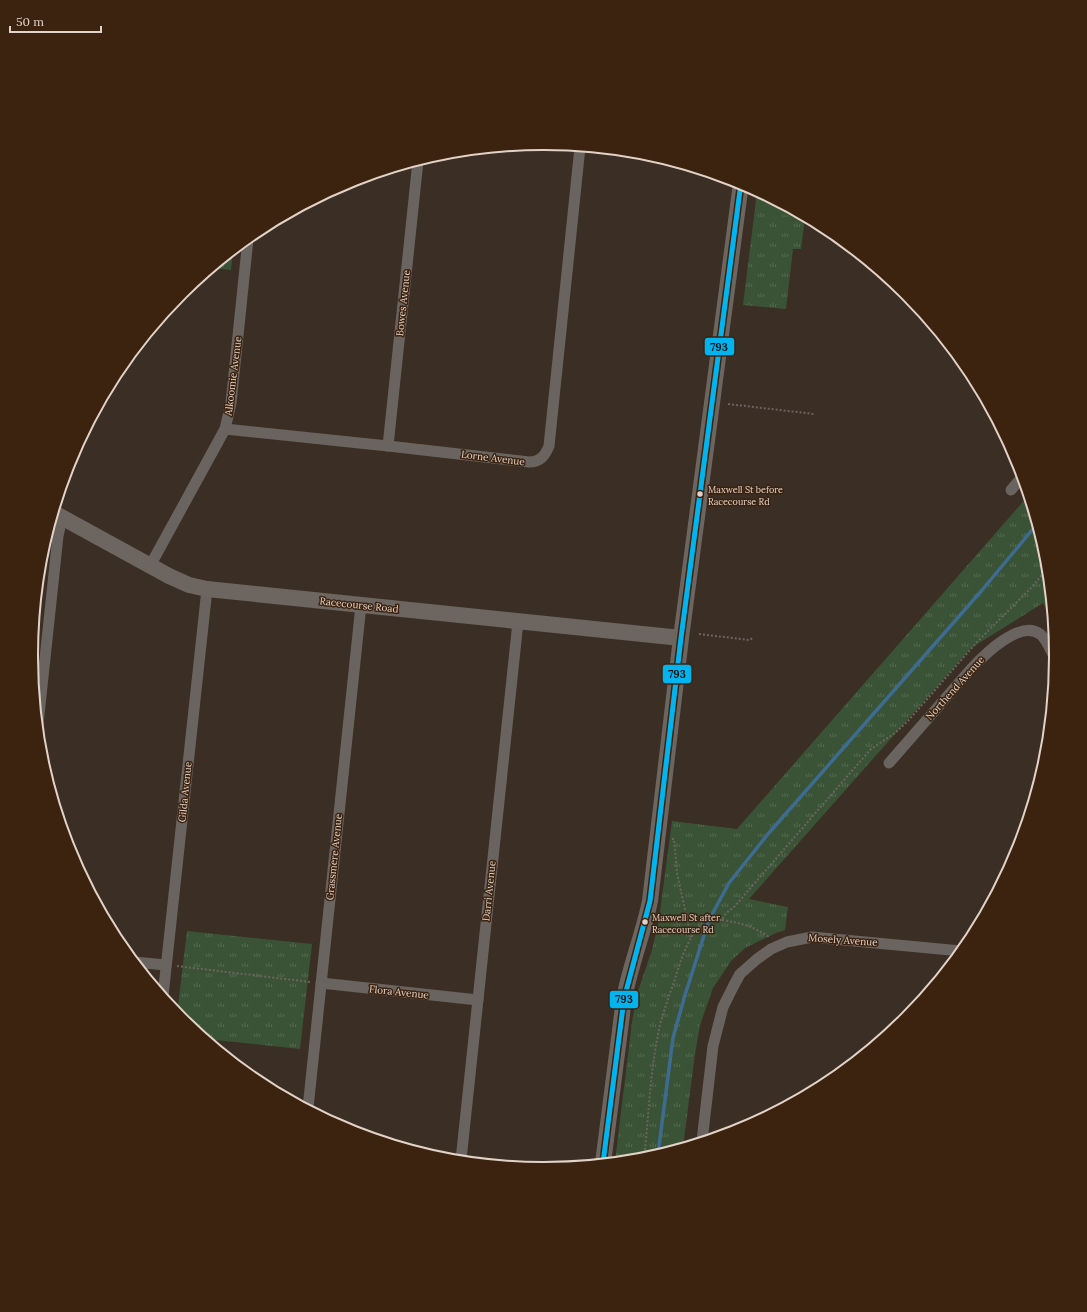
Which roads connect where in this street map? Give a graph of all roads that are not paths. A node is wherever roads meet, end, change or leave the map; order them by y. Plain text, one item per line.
1 (579, 152) edge
2 (417, 167) edge
3 (740, 190) edge
4 (247, 247) edge
5 (225, 429) junction
6 (388, 446) junction
7 (1018, 482) edge
8 (1011, 490) dead end
9 (58, 516) edge
10 (150, 566) junction
11 (207, 589) junction
12 (361, 605) junction
13 (518, 622) junction
14 (682, 638) junction
15 (1049, 647) edge
16 (40, 703) edge
17 (889, 763) dead end
18 (955, 950) edge
19 (141, 963) edge
20 (166, 965) junction
21 (321, 983) junction
22 (163, 989) edge
23 (478, 1000) junction
24 (309, 1103) edge
25 (703, 1136) edge
26 (462, 1155) edge
27 (604, 1157) edge

1 - 6 street, Lorne Avenue
2 - 6 street, Bowes Avenue
3 - 14 main road
4 - 5 street, Alkoomie Avenue
5 - 6 street, Lorne Avenue
5 - 10 street, Alkoomie Avenue
7 - 8 street
9 - 10 main road, Racecourse Road
9 - 16 street
10 - 11 main road, Racecourse Road
11 - 12 main road, Racecourse Road
11 - 20 street, Gilda Avenue
12 - 13 main road, Racecourse Road
12 - 21 street, Grassmere Avenue
13 - 14 main road, Racecourse Road
13 - 23 street, Darri Avenue
14 - 27 main road
15 - 17 street, Northend Avenue
18 - 25 street, Mosely Avenue
19 - 20 street
20 - 22 street, Gilda Avenue
21 - 23 street, Flora Avenue
21 - 24 street, Grassmere Avenue
23 - 26 street, Darri Avenue

